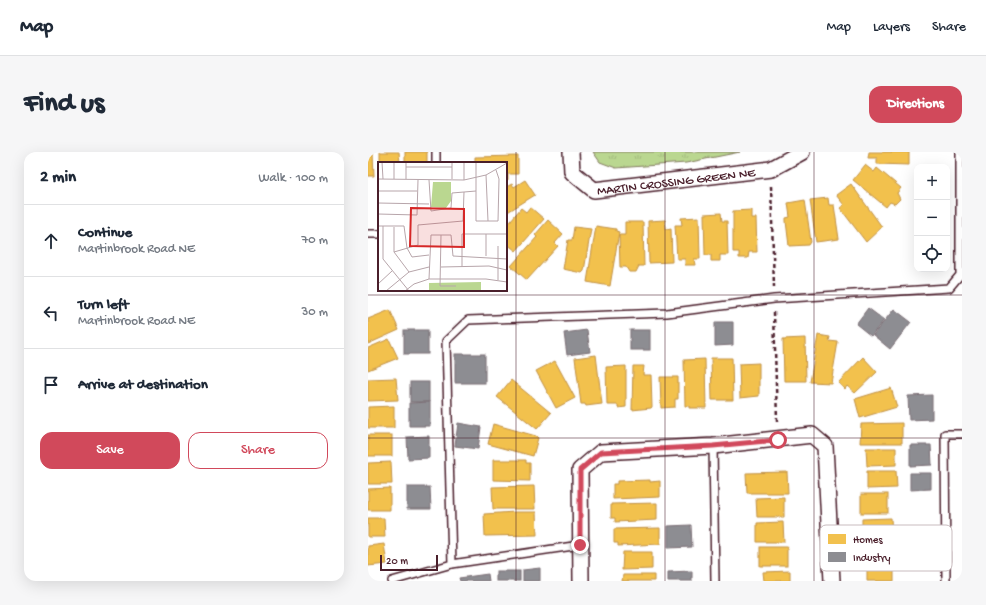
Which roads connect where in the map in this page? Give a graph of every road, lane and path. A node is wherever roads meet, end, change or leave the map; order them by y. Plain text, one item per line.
1 (571, 152) edge
2 (802, 152) edge
3 (960, 152) edge
4 (962, 434) edge
5 (713, 446) junction
6 (829, 525) edge
7 (946, 525) edge
8 (580, 545) junction
9 (452, 564) junction
10 (831, 571) edge
11 (946, 571) edge
12 (392, 581) edge
13 (581, 581) edge
14 (714, 581) edge
15 (832, 581) edge
16 (946, 581) edge

1 - 2 street, MARTIN CROSSING GREEN NE
3 - 9 lane
4 - 7 lane
5 - 6 street
5 - 8 street
5 - 14 lane
8 - 9 lane
8 - 13 street
9 - 12 lane
10 - 15 street
11 - 16 lane

